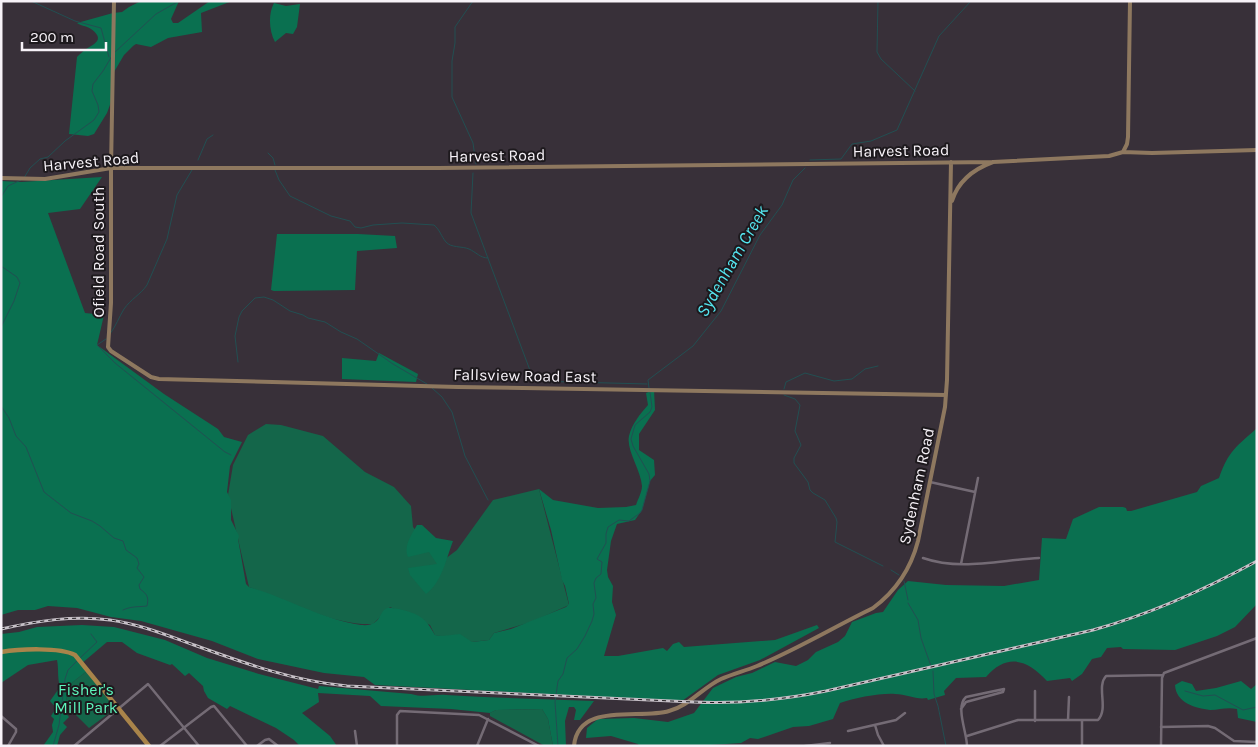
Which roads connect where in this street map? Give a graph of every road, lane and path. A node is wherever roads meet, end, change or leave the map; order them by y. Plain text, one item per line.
1 (114, 1) edge
2 (1130, 1) edge
3 (1257, 150) edge
4 (1123, 152) junction
5 (951, 162) junction
6 (993, 162) junction
7 (111, 168) junction
8 (1, 178) edge
9 (950, 210) junction
10 (110, 351) joint
11 (946, 395) junction
12 (978, 478) dead end
13 (930, 482) junction
14 (975, 492) junction
15 (923, 558) dead end
16 (1038, 558) dead end
17 (961, 564) junction
18 (1257, 638) edge
19 (1, 652) edge
20 (1163, 675) junction
21 (1035, 692) dead end
22 (1069, 697) dead end
23 (119, 709) junction
24 (960, 709) junction
25 (905, 713) dead end
26 (1, 716) edge
27 (488, 719) junction
28 (1068, 720) junction
29 (1035, 721) junction
30 (1082, 721) junction
31 (875, 725) junction
32 (184, 727) junction
33 (1161, 727) junction
34 (355, 731) dead end
35 (848, 731) dead end
36 (967, 736) junction
37 (1257, 742) edge
38 (830, 743) dead end
39 (1247, 744) edge
40 (8, 746) edge
41 (74, 746) edge
42 (149, 746) edge
43 (160, 746) edge
44 (199, 746) edge
45 (247, 746) edge
46 (257, 746) edge
47 (278, 746) edge
48 (357, 746) edge
49 (397, 746) edge
50 (477, 746) edge
51 (539, 746) edge
52 (574, 746) edge
53 (805, 746) edge
54 (884, 746) edge
55 (967, 746) edge
56 (1082, 746) edge
57 (1161, 746) edge

1 - 7 street, Ofield Road South
2 - 4 street
3 - 4 street, Sydenham Road
4 - 6 street, Sydenham Road
5 - 6 street, Harvest Road
5 - 7 street, Harvest Road
5 - 9 street, Sydenham Road
6 - 9 street, Sydenham Road
7 - 8 street, Harvest Road
7 - 10 street, Ofield Road South
9 - 11 street, Sydenham Road
10 - 11 street, Fallsview Road East
11 - 13 street, Sydenham Road
12 - 14 street
13 - 14 street
13 - 52 street, Sydenham Road
14 - 17 street
15 - 17 street
16 - 17 street
18 - 20 street
19 - 23 main road
20 - 30 street
20 - 33 street
21 - 29 street
22 - 28 street
23 - 32 street
23 - 41 street
23 - 42 main road
24 - 24 street
24 - 36 street
25 - 31 street
26 - 40 street
27 - 49 street
27 - 50 street
27 - 51 street
28 - 29 street
28 - 30 street
29 - 36 street
30 - 56 street
31 - 35 street
31 - 54 street
32 - 43 street
32 - 44 street
32 - 45 street
33 - 39 street
33 - 57 street
34 - 48 street
36 - 55 street
37 - 39 street
38 - 53 street
46 - 47 street

